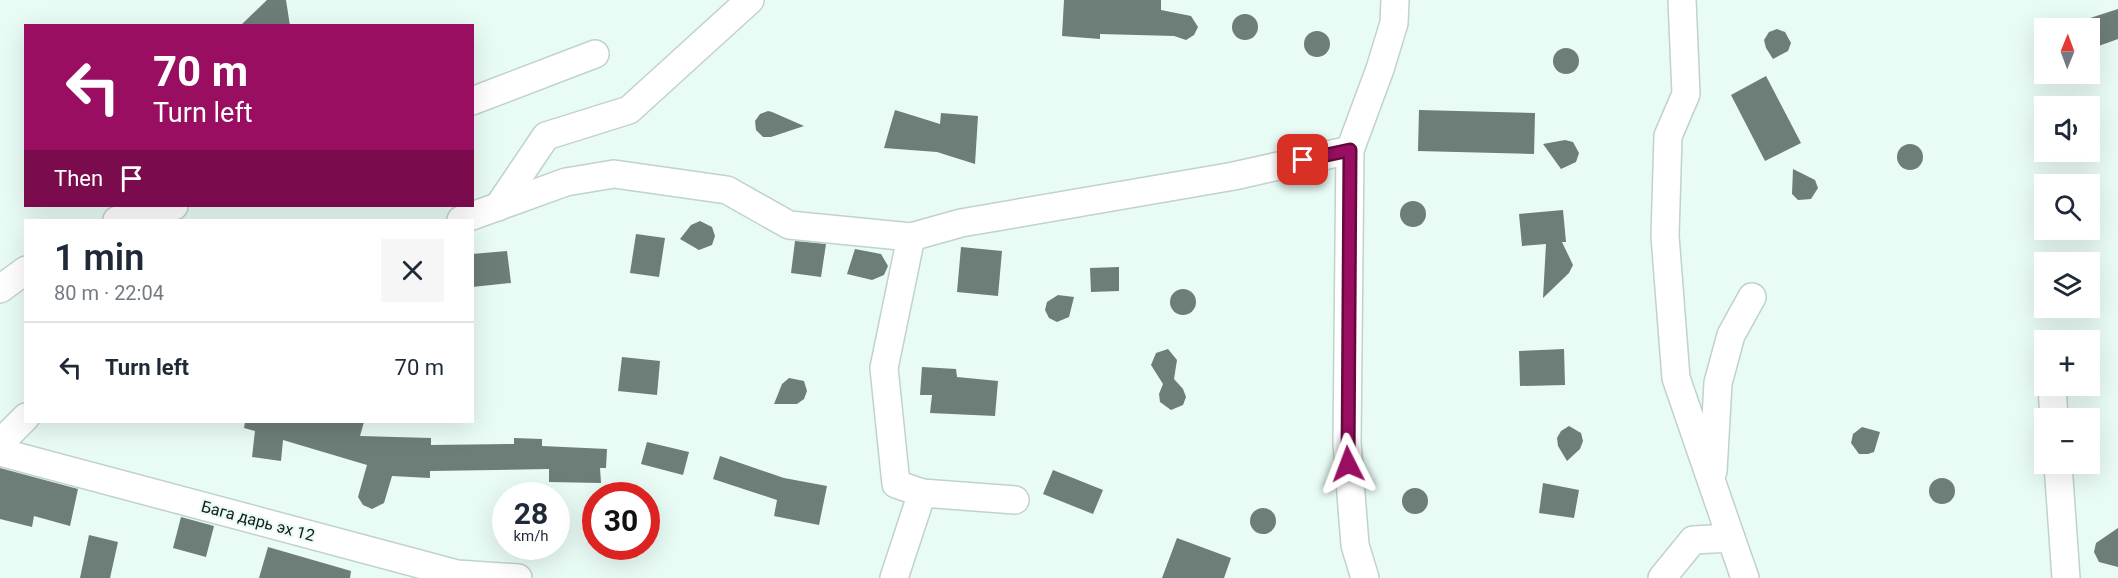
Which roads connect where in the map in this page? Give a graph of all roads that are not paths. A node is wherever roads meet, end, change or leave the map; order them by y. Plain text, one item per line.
1 (750, 0) edge
2 (1395, 0) edge
3 (1682, 0) edge
4 (595, 54) dead end
5 (474, 100) edge
6 (1350, 150) junction
7 (170, 207) edge
8 (498, 207) junction
9 (121, 219) edge
10 (464, 219) edge
11 (911, 237) junction
12 (24, 271) edge
13 (0, 289) edge
14 (1752, 297) dead end
15 (24, 419) edge
16 (0, 443) edge
17 (0, 452) edge
18 (2059, 474) edge
19 (1713, 486) junction
20 (922, 493) junction
21 (1015, 500) dead end
22 (1731, 538) junction
23 (518, 578) edge
24 (894, 578) edge
25 (1365, 578) edge
26 (1662, 578) edge
27 (1746, 578) edge
28 (2066, 578) edge

1 - 8 street
2 - 6 street
3 - 19 street
4 - 5 street
6 - 11 street
6 - 25 street
7 - 9 street
8 - 10 street
8 - 11 street
11 - 20 street
12 - 13 street
14 - 19 street
15 - 16 street
17 - 23 street, Бага дарь эх 12
18 - 28 street
19 - 22 street
20 - 21 street
20 - 24 street
22 - 26 street
22 - 27 street

